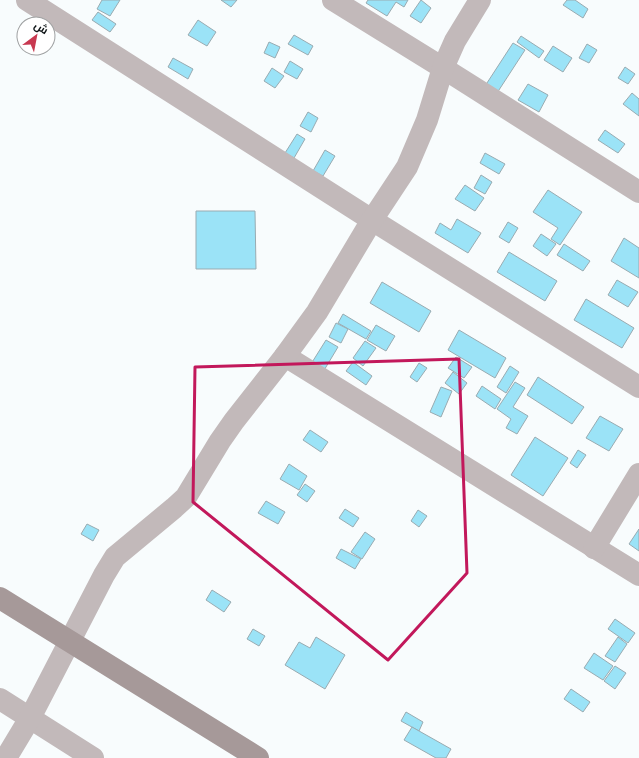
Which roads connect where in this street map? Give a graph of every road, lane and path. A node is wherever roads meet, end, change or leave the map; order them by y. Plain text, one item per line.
1 (333, 0) edge
2 (480, 0) edge
3 (33, 2) edge
4 (443, 68) junction
5 (639, 192) edge
6 (372, 220) junction
7 (285, 356) junction
8 (639, 387) edge
9 (639, 474) edge
10 (594, 548) junction
11 (639, 575) edge
12 (0, 598) edge
13 (71, 642) junction
14 (0, 699) edge
15 (30, 718) junction
16 (6, 758) edge
17 (94, 758) edge
18 (258, 758) edge

1 - 4 street
2 - 4 street
3 - 6 street
4 - 5 street
4 - 6 street
6 - 7 street
6 - 8 street
7 - 10 street
7 - 13 street
9 - 10 street
10 - 11 street
12 - 13 street
13 - 15 street
13 - 18 street
14 - 15 street
15 - 16 street
15 - 17 street

